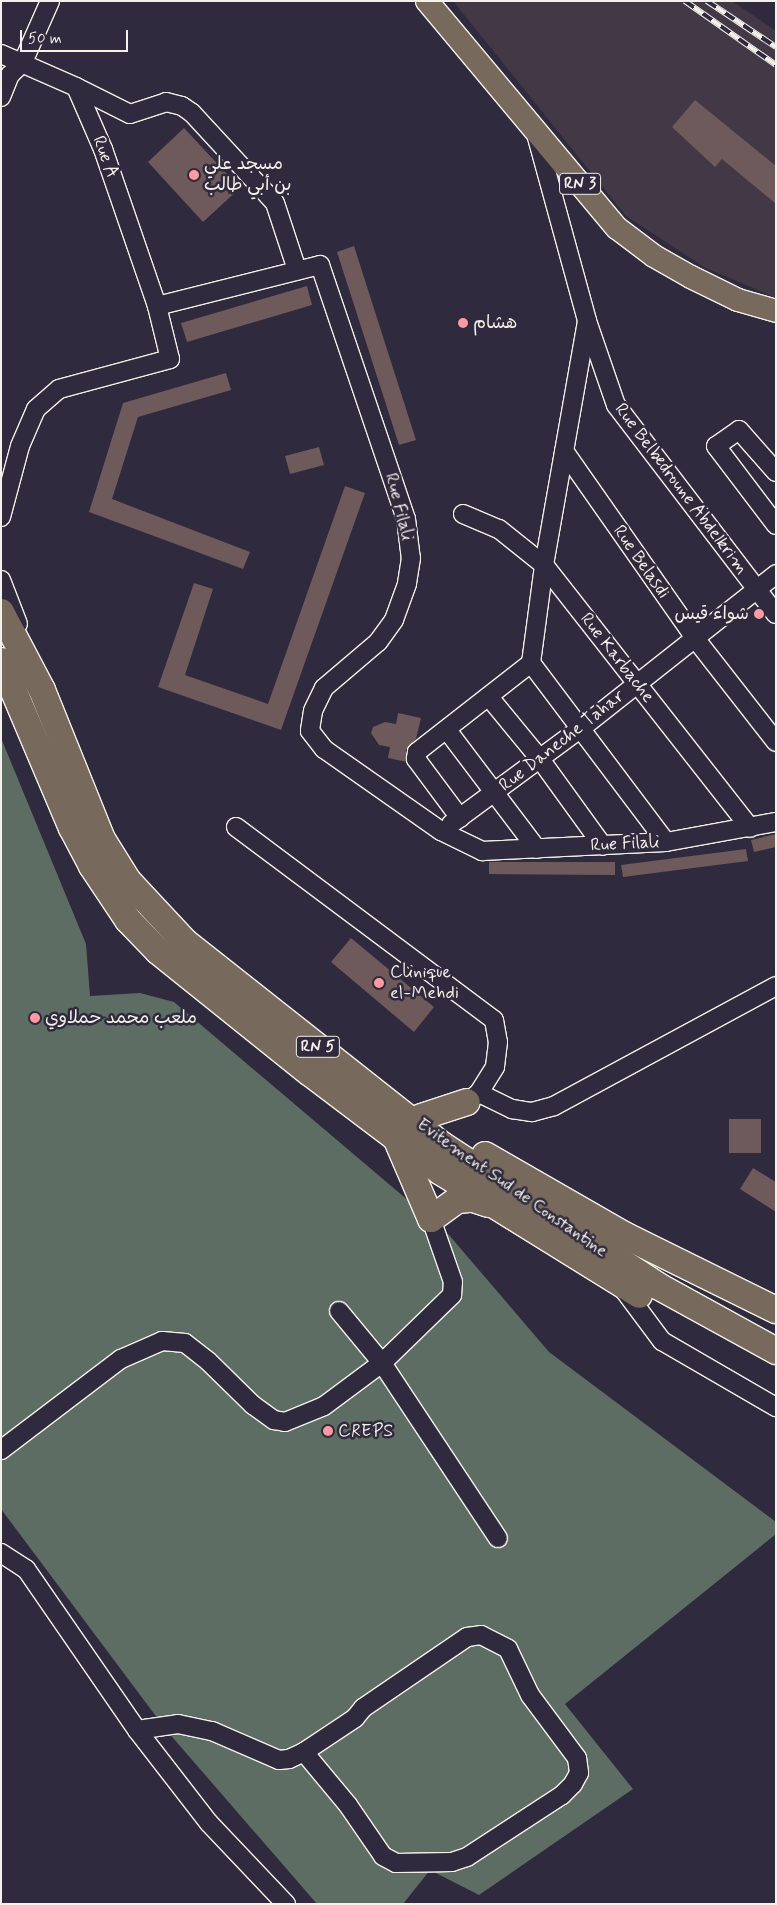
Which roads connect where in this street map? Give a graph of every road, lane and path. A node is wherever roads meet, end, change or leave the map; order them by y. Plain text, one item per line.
1 (50, 1) edge
2 (427, 1) edge
3 (1, 54) edge
4 (23, 62) junction
5 (76, 87) junction
6 (1, 97) edge
7 (534, 126) junction
8 (297, 270) junction
9 (158, 306) junction
10 (776, 311) edge
11 (587, 321) junction
12 (564, 451) junction
13 (770, 453) edge
14 (776, 472) edge
15 (463, 514) dead end
16 (1, 517) edge
17 (776, 525) edge
18 (544, 565) junction
19 (776, 574) edge
20 (1, 580) edge
21 (757, 590) junction
22 (1, 612) edge
23 (776, 614) edge
24 (694, 637) junction
25 (1, 661) edge
26 (531, 663) junction
27 (636, 684) junction
28 (42, 690) junction
29 (489, 697) junction
30 (580, 729) junction
31 (447, 730) junction
32 (776, 742) edge
33 (540, 759) junction
34 (496, 792) junction
35 (460, 818) junction
36 (776, 822) edge
37 (236, 827) dead end
38 (750, 828) junction
39 (441, 831) junction
40 (666, 842) junction
41 (603, 846) junction
42 (537, 849) junction
43 (776, 986) edge
44 (374, 1089) junction
45 (473, 1097) junction
46 (421, 1117) junction
47 (455, 1138) junction
48 (397, 1139) junction
49 (509, 1213) junction
50 (431, 1219) junction
51 (619, 1283) junction
52 (776, 1310) edge
53 (339, 1312) dead end
54 (776, 1351) edge
55 (382, 1364) junction
56 (776, 1369) edge
57 (776, 1407) edge
58 (1, 1450) edge
59 (498, 1538) dead end
60 (1, 1553) edge
61 (137, 1730) junction
62 (304, 1752) junction
63 (286, 1904) edge

1 - 4 street
2 - 7 main road, RN 3
3 - 4 street
4 - 5 street
4 - 6 street
5 - 8 street
5 - 9 street, Rue A
7 - 10 main road, RN 3
7 - 11 street, Rue Belbedroune Abdelkrim
8 - 9 street, Rue Filali
8 - 39 street, Rue Filali
9 - 16 street
11 - 12 street
11 - 21 street, Rue Belbedroune Abdelkrim
12 - 18 street
12 - 24 street, Rue Belasdi
13 - 14 street
13 - 17 street
15 - 18 street, Rue Karbache
18 - 26 street
18 - 27 street, Rue Karbache
19 - 21 street, Rue Daneche Tahar
20 - 28 street
21 - 23 street, Rue Belbedroune Abdelkrim
21 - 24 street, Rue Daneche Tahar
22 - 28 highway, Evitement Sud de Constantine / RN 5
24 - 27 street, Rue Daneche Tahar
24 - 32 street, Rue Belasdi
25 - 48 highway, Evitement Sud de Constantine / RN 5
26 - 29 street
26 - 30 street
27 - 30 street, Rue Daneche Tahar
27 - 38 street, Rue Karbache
28 - 44 highway, Evitement Sud de Constantine / RN 5
29 - 31 street
29 - 33 street
30 - 33 street, Rue Daneche Tahar
30 - 40 street
31 - 34 street
31 - 35 street
33 - 34 street, Rue Daneche Tahar
33 - 41 street
34 - 35 street, Rue Daneche Tahar
34 - 42 street
35 - 39 street, Rue Daneche Tahar
36 - 38 street, Rue Filali
37 - 45 street
38 - 40 street, Rue Filali
39 - 42 street, Rue Filali
40 - 41 street, Rue Filali
41 - 42 street, Rue Filali
43 - 45 street
44 - 46 highway
44 - 54 highway, Evitement Sud de Constantine / RN 5
45 - 46 highway
45 - 47 highway
46 - 47 highway
47 - 52 highway
48 - 49 highway, Evitement Sud de Constantine / RN 5
48 - 50 highway
49 - 50 highway
49 - 51 highway, Evitement Sud de Constantine / RN 5
50 - 55 street
51 - 56 highway, Evitement Sud de Constantine / RN 5
51 - 57 street
53 - 55 street
55 - 58 street
55 - 59 street
60 - 61 street
61 - 62 street
61 - 63 street
62 - 62 street

